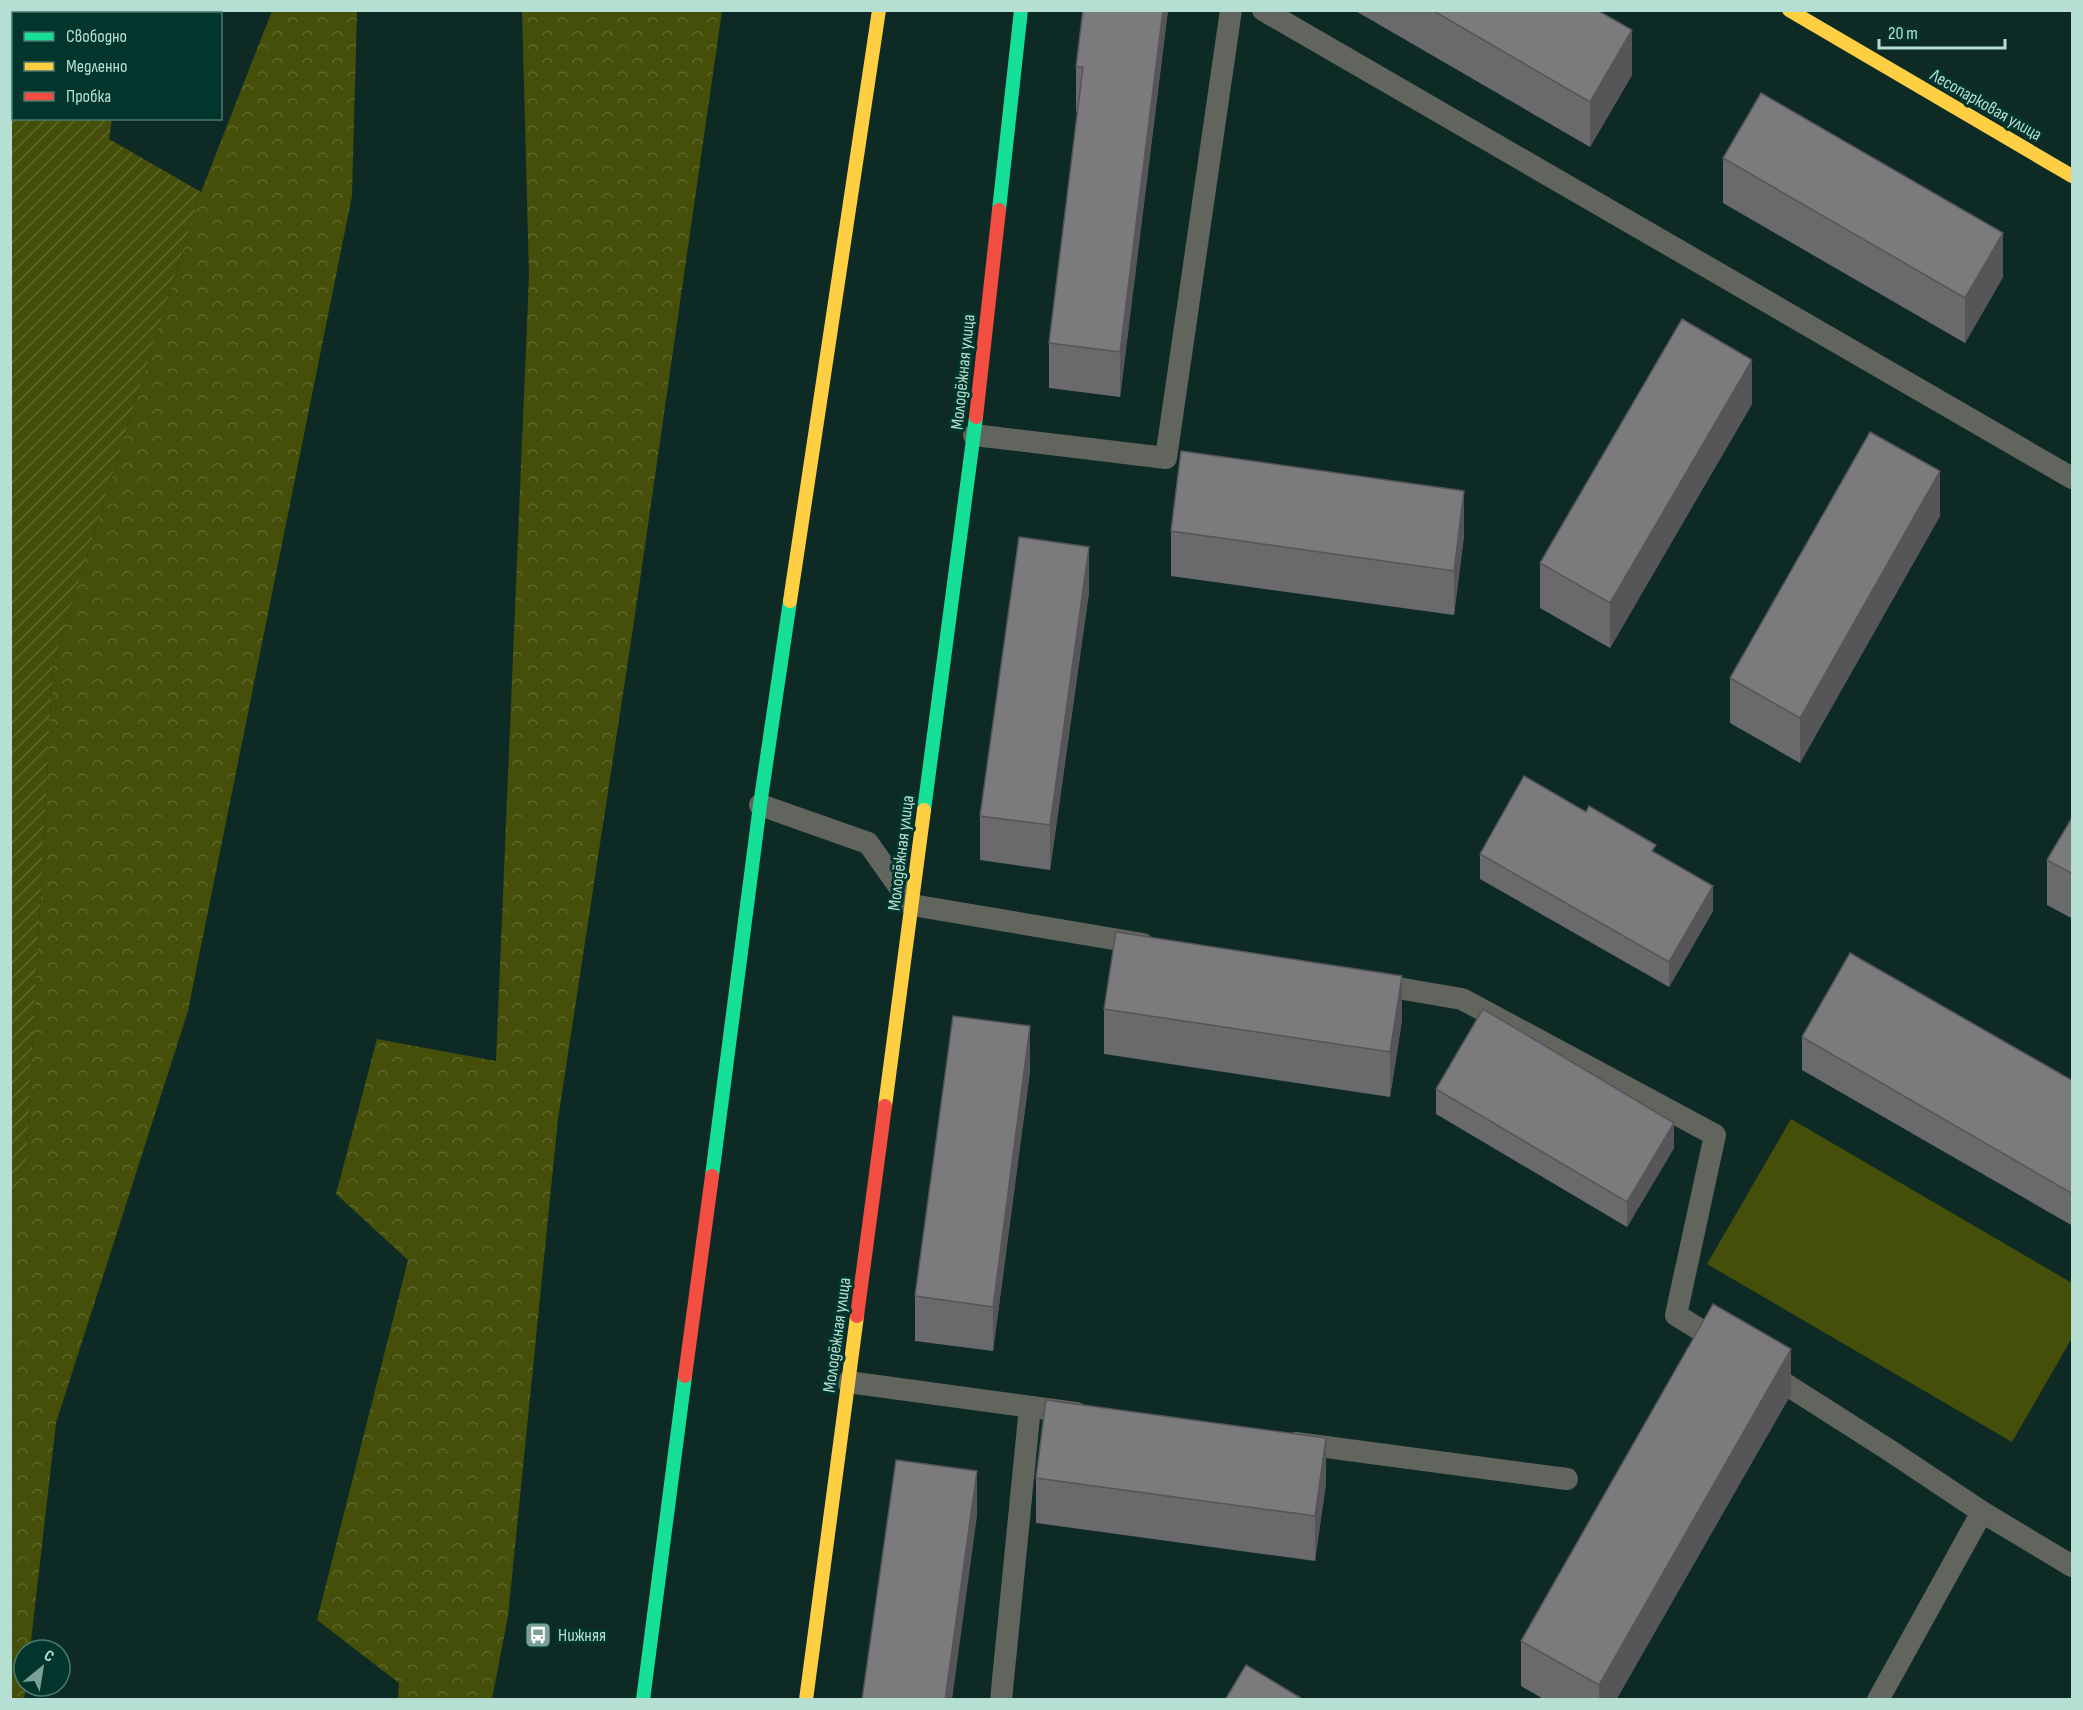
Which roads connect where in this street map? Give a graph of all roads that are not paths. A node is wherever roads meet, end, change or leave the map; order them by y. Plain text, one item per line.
1 (879, 10) edge
2 (1021, 10) edge
3 (1231, 10) edge
4 (1263, 10) edge
5 (1789, 10) edge
6 (2073, 176) edge
7 (974, 435) junction
8 (2073, 478) edge
9 (760, 805) junction
10 (912, 905) junction
11 (1169, 949) edge
12 (1356, 981) edge
13 (848, 1382) junction
14 (1030, 1407) junction
15 (1100, 1416) edge
16 (1275, 1440) edge
17 (1567, 1479) dead end
18 (1982, 1512) junction
19 (2073, 1566) edge
20 (644, 1700) edge
21 (806, 1700) edge
22 (1001, 1700) edge
23 (1878, 1700) edge

1 - 9 street
2 - 7 street, Молодёжная улица
3 - 7 lane
4 - 8 lane
5 - 6 street, Лесопарковая улица
7 - 10 street, Молодёжная улица
9 - 10 lane
9 - 20 street
10 - 11 lane
10 - 13 street, Молодёжная улица
12 - 18 lane
13 - 14 lane
13 - 21 street, Молодёжная улица
14 - 15 lane
14 - 22 lane
16 - 17 lane
18 - 19 lane
18 - 23 lane

